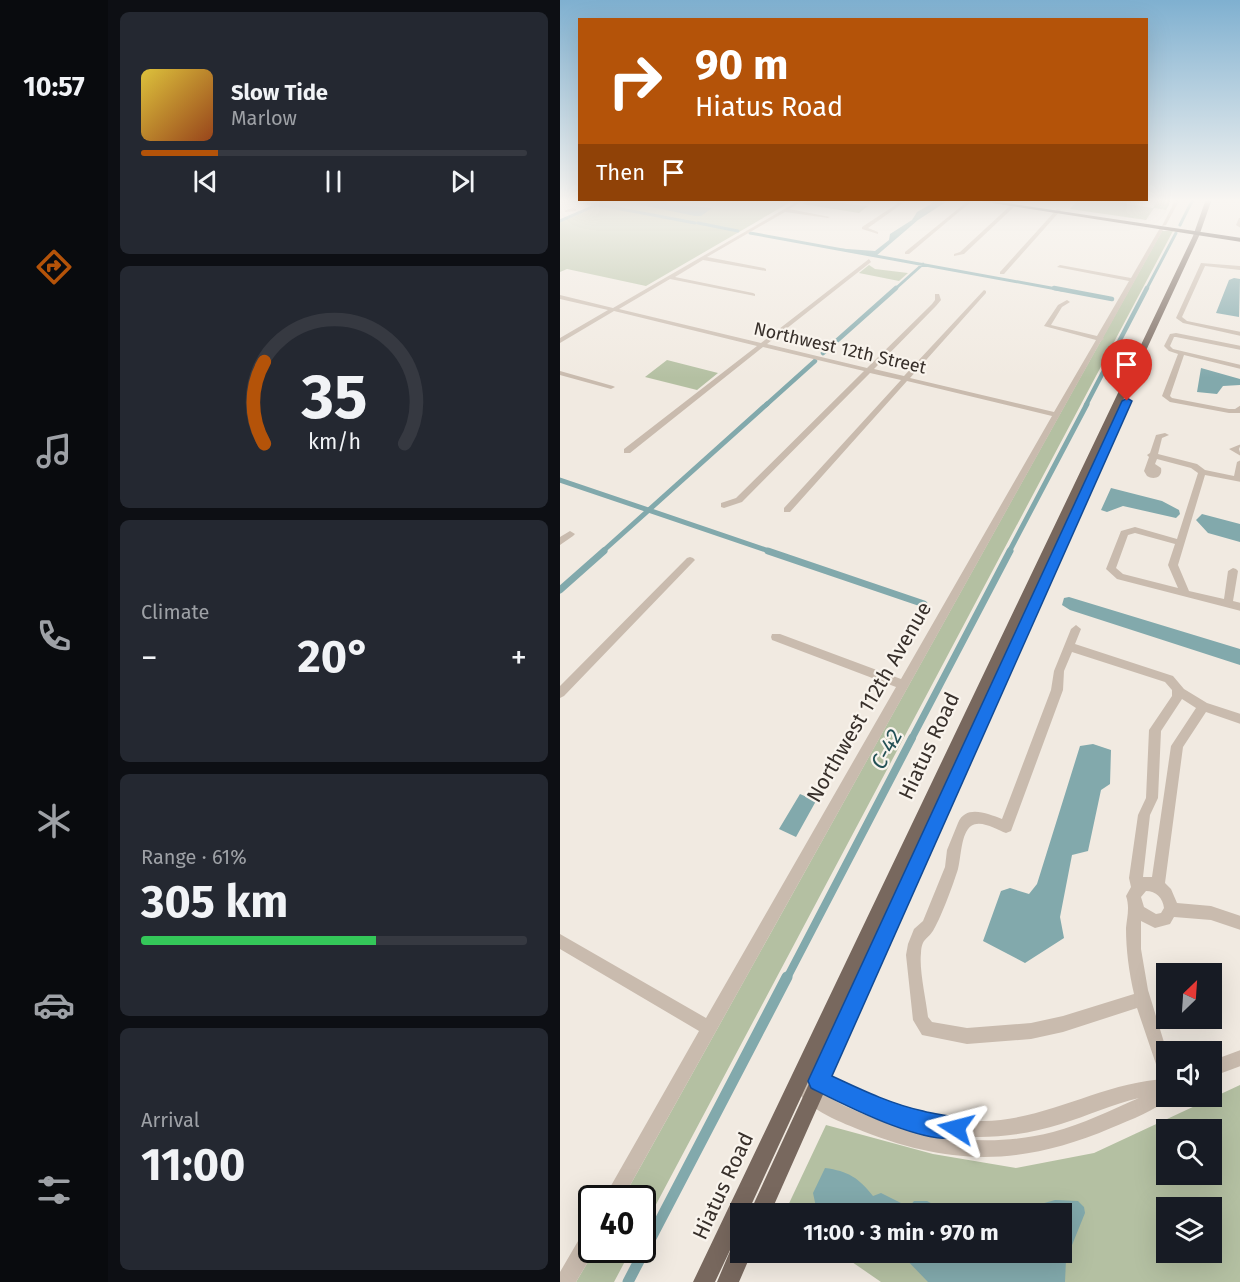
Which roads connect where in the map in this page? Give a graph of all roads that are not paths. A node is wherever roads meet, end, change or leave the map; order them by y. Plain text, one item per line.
1 (701, 259) edge
2 (706, 259) edge
3 (1015, 259) edge
4 (1145, 259) edge
5 (1190, 259) edge
6 (1190, 259) edge
7 (869, 261) dead end
8 (1060, 267) dead end
9 (1241, 268) edge
10 (764, 270) dead end
11 (1002, 273) dead end
12 (669, 277) junction
13 (1133, 280) junction
14 (984, 292) dead end
15 (753, 295) dead end
16 (936, 296) dead end
17 (560, 297) edge
18 (1067, 302) dead end
19 (613, 310) junction
20 (1241, 334) edge
21 (1101, 339) junction
22 (560, 341) edge
23 (762, 345) junction
24 (1241, 348) edge
25 (1181, 352) junction
26 (1241, 367) edge
27 (869, 370) junction
28 (560, 373) edge
29 (905, 379) junction
30 (611, 387) dead end
31 (1241, 407) edge
32 (1057, 415) junction
33 (1165, 435) dead end
34 (1241, 446) edge
35 (627, 451) dead end
36 (1241, 454) edge
37 (1151, 455) junction
38 (1241, 462) edge
39 (1150, 468) dead end
40 (1202, 472) junction
41 (1239, 479) edge
42 (724, 505) dead end
43 (787, 510) dead end
44 (569, 534) dead end
45 (560, 542) edge
46 (1181, 543) junction
47 (690, 560) dead end
48 (1233, 571) dead end
49 (1185, 592) junction
50 (1228, 603) junction
51 (1241, 607) edge
52 (1076, 629) dead end
53 (776, 637) dead end
54 (1070, 647) junction
55 (904, 685) junction
56 (1177, 691) junction
57 (560, 693) edge
58 (1203, 706) junction
59 (1241, 719) edge
60 (1138, 886) junction
61 (1158, 886) junction
62 (1135, 907) junction
63 (1171, 910) junction
64 (1241, 923) edge
65 (560, 941) edge
66 (1141, 999) junction
67 (710, 1029) junction
68 (1156, 1042) edge
69 (1241, 1058) edge
70 (1222, 1065) edge
71 (799, 1080) junction
72 (819, 1081) junction
73 (1156, 1088) edge
74 (811, 1097) junction
75 (1156, 1098) edge
76 (620, 1185) edge
77 (764, 1203) edge
78 (578, 1260) edge
79 (736, 1263) edge
80 (565, 1282) edge
81 (704, 1282) edge
82 (728, 1282) edge

1 - 12 street
2 - 10 street
3 - 11 street
4 - 13 street, Northwest 112th Avenue
5 - 71 main road, Hiatus Road
6 - 72 main road, Hiatus Road
7 - 23 street
8 - 13 street
9 - 20 street
12 - 15 street
12 - 19 street
13 - 21 street, Northwest 112th Avenue
14 - 29 street
16 - 27 street
17 - 19 street, Northwest 12th Street
18 - 21 street
19 - 22 street
19 - 23 street, Northwest 12th Street
21 - 32 street, Northwest 112th Avenue
23 - 27 street, Northwest 12th Street
23 - 35 street
24 - 25 street
25 - 26 street
25 - 31 street
27 - 29 street, Northwest 12th Street
27 - 42 street
28 - 30 street
29 - 32 street, Northwest 12th Street
29 - 43 street
32 - 55 street, Northwest 112th Avenue
33 - 37 street
34 - 36 street
37 - 39 street
37 - 40 street
38 - 41 street
40 - 41 street
40 - 46 street
44 - 45 street
46 - 49 street
46 - 49 street
47 - 57 street
48 - 50 street
49 - 50 street
50 - 51 street
52 - 54 street
53 - 55 street
54 - 56 street
54 - 66 street
55 - 67 street, Northwest 112th Avenue
56 - 58 street
56 - 60 street
58 - 59 street
58 - 61 street
60 - 61 street
60 - 62 street
61 - 63 street
62 - 63 street
62 - 66 street
63 - 64 street
65 - 67 street
66 - 68 street
67 - 76 street, Northwest 112th Avenue
69 - 70 street
71 - 72 street
71 - 74 street
71 - 81 main road, Hiatus Road
72 - 73 street
72 - 74 main road, Hiatus Road
74 - 75 street
74 - 77 main road, Hiatus Road
78 - 80 street
79 - 82 main road

